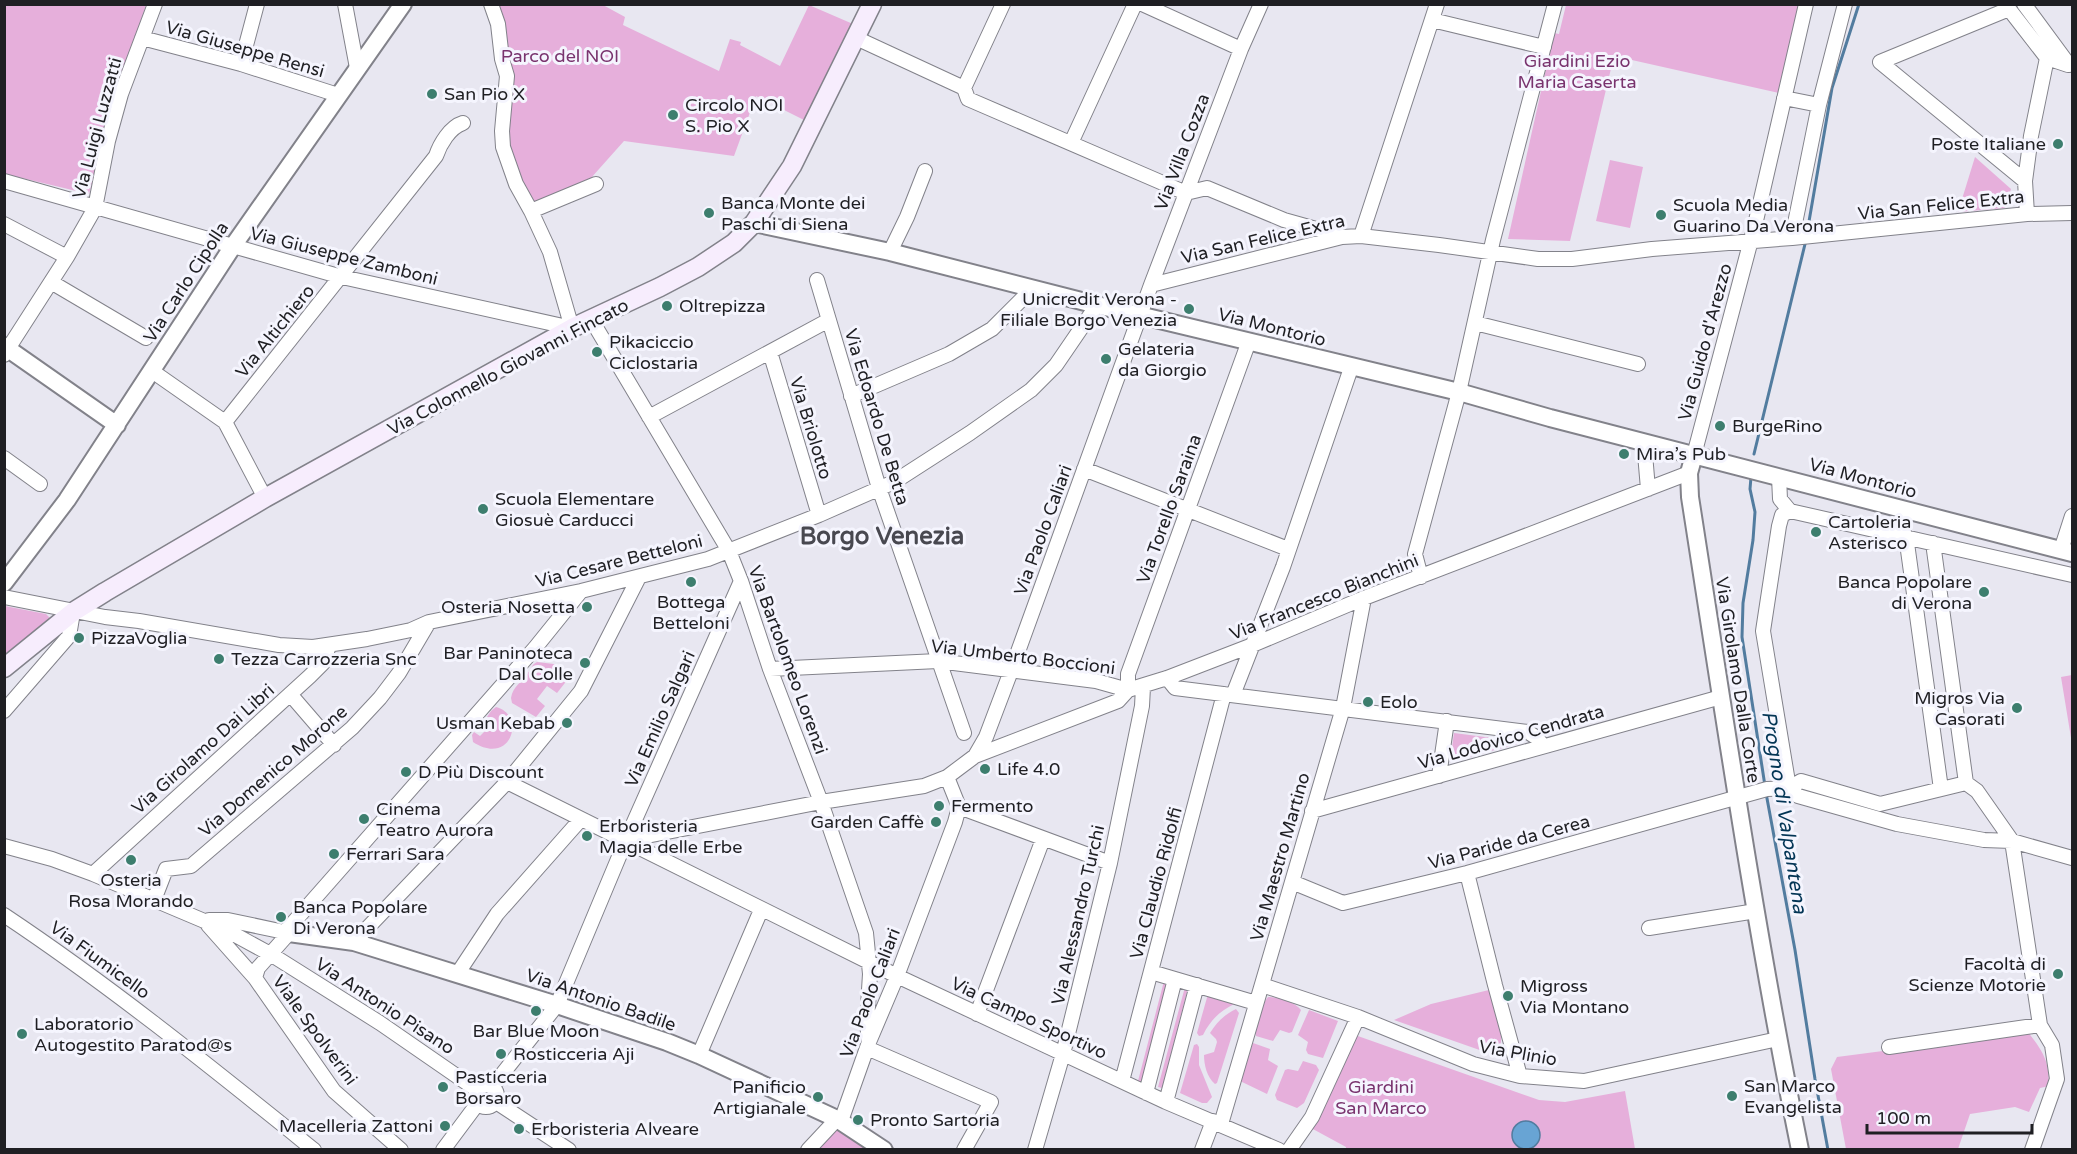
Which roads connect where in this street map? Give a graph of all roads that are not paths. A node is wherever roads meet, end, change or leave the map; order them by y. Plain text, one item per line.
1 (155, 4) edge
2 (257, 4) edge
3 (345, 4) edge
4 (403, 4) edge
5 (492, 4) edge
6 (872, 4) edge
7 (1003, 4) edge
8 (1135, 4) edge
9 (1142, 4) edge
10 (1261, 4) edge
11 (1437, 4) edge
12 (1555, 4) edge
13 (1806, 4) edge
14 (1845, 4) edge
15 (2024, 4) edge
16 (2008, 7) edge
17 (1432, 20) junction
18 (142, 38) junction
19 (856, 38) junction
20 (1544, 47) junction
21 (1241, 49) junction
22 (2047, 58) junction
23 (241, 64) junction
24 (2071, 65) edge
25 (357, 68) junction
26 (2043, 77) junction
27 (964, 88) junction
28 (338, 94) junction
29 (1784, 98) junction
30 (1819, 105) junction
31 (464, 123) dead end
32 (1071, 143) junction
33 (925, 171) dead end
34 (4, 181) edge
35 (2025, 181) junction
36 (596, 184) dead end
37 (1186, 193) junction
38 (95, 207) junction
39 (531, 211) junction
40 (2073, 213) edge
41 (2027, 214) junction
42 (1284, 220) junction
43 (754, 223) junction
44 (4, 224) edge
45 (1361, 236) junction
46 (1342, 237) junction
47 (1794, 238) junction
48 (1751, 241) junction
49 (233, 246) junction
50 (1303, 246) junction
51 (1491, 251) junction
52 (890, 252) junction
53 (67, 257) junction
54 (342, 277) junction
55 (818, 280) dead end
56 (51, 282) junction
57 (1151, 285) junction
58 (1033, 288) junction
59 (1097, 305) junction
60 (1140, 314) junction
61 (591, 319) junction
62 (830, 320) junction
63 (1475, 323) junction
64 (572, 328) junction
65 (146, 338) dead end
66 (1249, 341) junction
67 (6, 350) edge
68 (770, 352) junction
69 (1638, 364) dead end
70 (1352, 368) junction
71 (152, 371) junction
72 (1459, 392) junction
73 (851, 396) junction
74 (649, 417) junction
75 (225, 422) junction
76 (117, 425) junction
77 (1644, 442) junction
78 (1694, 454) junction
79 (4, 458) edge
80 (1084, 469) junction
81 (1689, 473) junction
82 (1779, 477) junction
83 (40, 484) dead end
84 (879, 488) junction
85 (1648, 489) junction
86 (265, 498) junction
87 (1187, 510) junction
88 (1790, 511) junction
89 (819, 515) junction
90 (2073, 516) edge
91 (1906, 536) junction
92 (1933, 543) junction
93 (1288, 549) junction
94 (729, 551) junction
95 (2067, 552) edge
96 (2073, 575) edge
97 (639, 577) junction
98 (1421, 577) junction
99 (741, 581) junction
100 (4, 583) edge
101 (581, 591) junction
102 (4, 597) edge
103 (1364, 598) junction
104 (73, 612) junction
105 (429, 622) junction
106 (329, 646) junction
107 (1250, 646) junction
108 (939, 661) junction
109 (4, 668) edge
110 (770, 669) junction
111 (1011, 671) junction
112 (1167, 678) junction
113 (1143, 687) junction
114 (1128, 690) junction
115 (290, 694) junction
116 (1229, 694) junction
117 (1721, 697) junction
118 (1342, 708) junction
119 (4, 711) edge
120 (1447, 721) junction
121 (964, 733) dead end
122 (334, 745) junction
123 (1543, 746) junction
124 (975, 756) junction
125 (1439, 776) junction
126 (947, 777) junction
127 (507, 782) junction
128 (1966, 783) junction
129 (1789, 788) junction
130 (1941, 789) junction
131 (1737, 797) junction
132 (821, 802) junction
133 (959, 807) junction
134 (1312, 811) junction
135 (581, 819) junction
136 (1043, 839) junction
137 (626, 840) junction
138 (2012, 841) junction
139 (4, 846) edge
140 (2073, 858) edge
141 (1110, 863) junction
142 (1467, 873) junction
143 (93, 874) junction
144 (1292, 882) junction
145 (154, 900) junction
146 (761, 910) junction
147 (1756, 911) junction
148 (4, 915) edge
149 (204, 920) junction
150 (1648, 928) dead end
151 (287, 932) junction
152 (354, 942) junction
153 (272, 955) junction
154 (870, 963) junction
155 (1151, 972) junction
156 (458, 973) junction
157 (897, 976) junction
158 (255, 978) junction
159 (1175, 978) junction
160 (1197, 985) junction
161 (1262, 985) junction
162 (1256, 1003) junction
163 (557, 1005) junction
164 (977, 1014) junction
165 (1358, 1017) junction
166 (2040, 1025) junction
167 (1778, 1039) junction
168 (868, 1045) junction
169 (1889, 1047) dead end
170 (1063, 1054) junction
171 (699, 1055) junction
172 (1520, 1076) junction
173 (1122, 1082) junction
174 (492, 1086) junction
175 (1146, 1093) junction
176 (478, 1096) junction
177 (496, 1102) junction
178 (1166, 1102) junction
179 (839, 1120) junction
180 (1217, 1123) junction
181 (314, 1149) edge
182 (401, 1149) edge
183 (443, 1149) edge
184 (568, 1149) edge
185 (808, 1149) edge
186 (884, 1149) edge
187 (964, 1149) edge
188 (1035, 1149) edge
189 (1202, 1149) edge
190 (1279, 1149) edge
191 (1289, 1149) edge
192 (1800, 1149) edge
193 (2032, 1149) edge

1 - 18 street, Via Luigi Luzzatti
2 - 23 street
3 - 25 street
4 - 25 street, Via Carlo Cipolla
5 - 39 street
6 - 19 main road, Via Colonnello Giovanni Fincato
7 - 27 street
8 - 32 street
9 - 21 street
10 - 21 street, Via Villa Cozza
11 - 17 street
12 - 20 street
13 - 29 street, Via Guido d'Arezzo
14 - 30 street
15 - 24 street
16 - 22 street
16 - 35 street
17 - 20 street
17 - 45 street
18 - 23 street, Via Giuseppe Rensi
18 - 38 street, Via Luigi Luzzatti
19 - 27 street
19 - 43 main road, Via Colonnello Giovanni Fincato
20 - 51 street
21 - 37 street, Via Villa Cozza
22 - 24 street
22 - 26 street
23 - 28 street, Via Giuseppe Rensi
24 - 26 street
25 - 28 street, Via Carlo Cipolla
26 - 35 street
27 - 32 street
28 - 49 street, Via Carlo Cipolla
29 - 30 street
29 - 48 street, Via Guido d'Arezzo
30 - 47 street
31 - 54 street, Via Altichiero
32 - 37 street
33 - 52 street
34 - 38 street, Via Giuseppe Zamboni
35 - 41 street
36 - 39 street
37 - 42 street
37 - 57 street, Via Villa Cozza
38 - 49 street, Via Giuseppe Zamboni
38 - 53 street, Via Luigi Luzzatti
39 - 64 street
40 - 41 street, Via San Felice Extra
41 - 47 street, Via San Felice Extra
42 - 46 street
42 - 50 street
43 - 52 street, Via Montorio
43 - 61 main road, Via Colonnello Giovanni Fincato
44 - 53 street
45 - 46 street, Via San Felice Extra
45 - 51 street, Via San Felice Extra
46 - 50 street, Via San Felice Extra
47 - 48 street, Via San Felice Extra
48 - 51 street, Via San Felice Extra
48 - 78 street, Via Guido d'Arezzo
49 - 54 street, Via Giuseppe Zamboni
49 - 71 street, Via Carlo Cipolla
50 - 57 street, Via San Felice Extra
51 - 63 street
52 - 58 street, Via Montorio
53 - 56 street, Via Luigi Luzzatti
54 - 64 street, Via Giuseppe Zamboni
54 - 75 street, Via Altichiero
55 - 62 street, Via Edoardo De Betta
56 - 65 street
56 - 67 street, Via Luigi Luzzatti
57 - 60 street, Via Villa Cozza
58 - 59 street, Via Montorio
58 - 73 street
59 - 60 street, Via Montorio
59 - 84 street, Via Cesare Betteloni
60 - 66 street, Via Montorio
60 - 80 street, Via Paolo Caliari
61 - 64 main road, Via Colonnello Giovanni Fincato
61 - 74 street, Via Bartolomeo Lorenzi
62 - 68 street
62 - 73 street, Via Edoardo De Betta
63 - 69 street
63 - 72 street
64 - 86 main road, Via Colonnello Giovanni Fincato
66 - 70 street, Via Montorio
66 - 87 street, Via Torello Saraina
67 - 76 street
68 - 74 street
68 - 89 street, Via Briolotto
70 - 72 street, Via Montorio
70 - 93 street, Via Claudio Ridolfi
71 - 75 street
71 - 76 street, Via Carlo Cipolla
72 - 77 street, Via Montorio
72 - 98 street
73 - 84 street, Via Edoardo De Betta
74 - 94 street, Via Bartolomeo Lorenzi
75 - 86 street
76 - 100 street, Via Carlo Cipolla
77 - 78 street, Via Montorio
77 - 85 street
78 - 81 street, Via Girolamo Dalla Corte
78 - 82 street, Via Montorio
79 - 83 street
80 - 87 street
80 - 111 street, Via Paolo Caliari
81 - 85 street, Via Francesco Bianchini
81 - 117 street, Via Girolamo Dalla Corte
82 - 88 street
82 - 95 street, Via Montorio
84 - 89 street, Via Cesare Betteloni
84 - 108 street, Via Edoardo De Betta
85 - 98 street, Via Francesco Bianchini
86 - 104 main road, Via Colonnello Giovanni Fincato
87 - 93 street
87 - 114 street, Via Torello Saraina
88 - 91 street
88 - 129 street
89 - 94 street, Via Cesare Betteloni
90 - 95 street
91 - 92 street
91 - 130 street
92 - 96 street
92 - 128 street
93 - 107 street, Via Claudio Ridolfi
94 - 97 street, Via Cesare Betteloni
94 - 99 street, Via Bartolomeo Lorenzi
97 - 101 street, Via Cesare Betteloni
97 - 127 street
98 - 103 street, Via Francesco Bianchini
99 - 110 street, Via Bartolomeo Lorenzi
99 - 137 street, Via Emilio Salgari
101 - 105 street, Via Cesare Betteloni
101 - 151 street
102 - 104 street, Via Cesare Betteloni
103 - 107 street, Via Francesco Bianchini
103 - 118 street, Via Maestro Martino
104 - 106 street, Via Cesare Betteloni
104 - 109 main road, Via Colonnello Giovanni Fincato
104 - 119 street
105 - 106 street, Via Cesare Betteloni
105 - 122 street, Via Domenico Morone
106 - 115 street, Via Girolamo Dai Libri
107 - 112 street, Via Francesco Bianchini
107 - 116 street, Via Claudio Ridolfi
108 - 110 street, Via Umberto Boccioni
108 - 111 street, Via Umberto Boccioni
108 - 121 street, Via Edoardo De Betta
110 - 132 street, Via Bartolomeo Lorenzi
111 - 114 street, Via Umberto Boccioni
111 - 124 street, Via Paolo Caliari
112 - 113 street, Via Francesco Bianchini
112 - 116 street
113 - 114 street, Via Francesco Bianchini
113 - 141 street, Via Alessandro Turchi
114 - 124 street, Via Francesco Bianchini
115 - 122 street
115 - 143 street, Via Girolamo Dai Libri
116 - 118 street
116 - 155 street, Via Claudio Ridolfi
117 - 123 street, Via Lodovico Cendrata
117 - 131 street, Via Girolamo Dalla Corte
118 - 120 street
118 - 134 street, Via Maestro Martino
120 - 123 street
120 - 125 street
122 - 145 street, Via Domenico Morone
123 - 125 street, Via Lodovico Cendrata
124 - 126 street
125 - 134 street, Via Lodovico Cendrata
126 - 132 street
126 - 133 street
127 - 135 street, Via Campo Sportivo
127 - 152 street
128 - 130 street, Via Paride da Cerea
128 - 138 street
129 - 130 street, Via Paride da Cerea
129 - 131 street, Via Paride da Cerea
129 - 138 street
131 - 142 street, Via Paride da Cerea
131 - 147 street, Via Girolamo Dalla Corte
132 - 137 street
132 - 154 street, Via Bartolomeo Lorenzi
133 - 136 street
133 - 157 street, Via Paolo Caliari
134 - 144 street, Via Maestro Martino
135 - 137 street, Via Campo Sportivo
135 - 156 street
136 - 141 street
136 - 164 street
137 - 146 street, Via Campo Sportivo
137 - 163 street, Via Emilio Salgari
138 - 140 street
138 - 166 street
139 - 143 street
141 - 170 street, Via Alessandro Turchi
142 - 144 street, Via Paride da Cerea
142 - 172 street
143 - 145 street
144 - 161 street, Via Maestro Martino
145 - 149 street
146 - 154 street, Via Campo Sportivo
146 - 171 street
147 - 150 street
147 - 167 street, Via Girolamo Dalla Corte
148 - 181 street, Via Fiumicello
149 - 151 street
149 - 153 street, Via Antonio Pisano
149 - 158 street, Viale Spolverini
151 - 152 street, Via Antonio Badile
151 - 153 street
152 - 156 street, Via Antonio Badile
153 - 158 street
153 - 176 street, Via Antonio Pisano
154 - 157 street, Via Campo Sportivo
154 - 168 street, Via Bartolomeo Lorenzi
155 - 159 street
155 - 173 street, Via Claudio Ridolfi
156 - 163 street, Via Antonio Badile
157 - 164 street, Via Campo Sportivo
157 - 168 street, Via Paolo Caliari
158 - 182 street, Viale Spolverini
159 - 160 street
159 - 175 street
160 - 162 street
160 - 178 street
161 - 162 street, Via Maestro Martino
161 - 165 street, Via Plinio
162 - 180 street, Via Maestro Martino
163 - 171 street, Via Antonio Badile
163 - 174 street, Via Emilio Salgari
164 - 170 street, Via Campo Sportivo
165 - 172 street, Via Plinio
165 - 191 street
166 - 169 street
166 - 193 street
167 - 172 street, Via Plinio
167 - 192 street, Via Girolamo Dalla Corte
168 - 179 street, Via Paolo Caliari
168 - 187 street
170 - 173 street, Via Campo Sportivo
170 - 188 street, Via Alessandro Turchi
171 - 179 street, Via Antonio Badile
173 - 175 street, Via Campo Sportivo
174 - 176 street
174 - 177 street
175 - 178 street, Via Campo Sportivo
176 - 177 street
176 - 183 street
177 - 184 street
178 - 180 street, Via Campo Sportivo
179 - 185 street
179 - 186 street, Via Antonio Badile
180 - 189 street, Via Maestro Martino
180 - 190 street, Via Campo Sportivo

